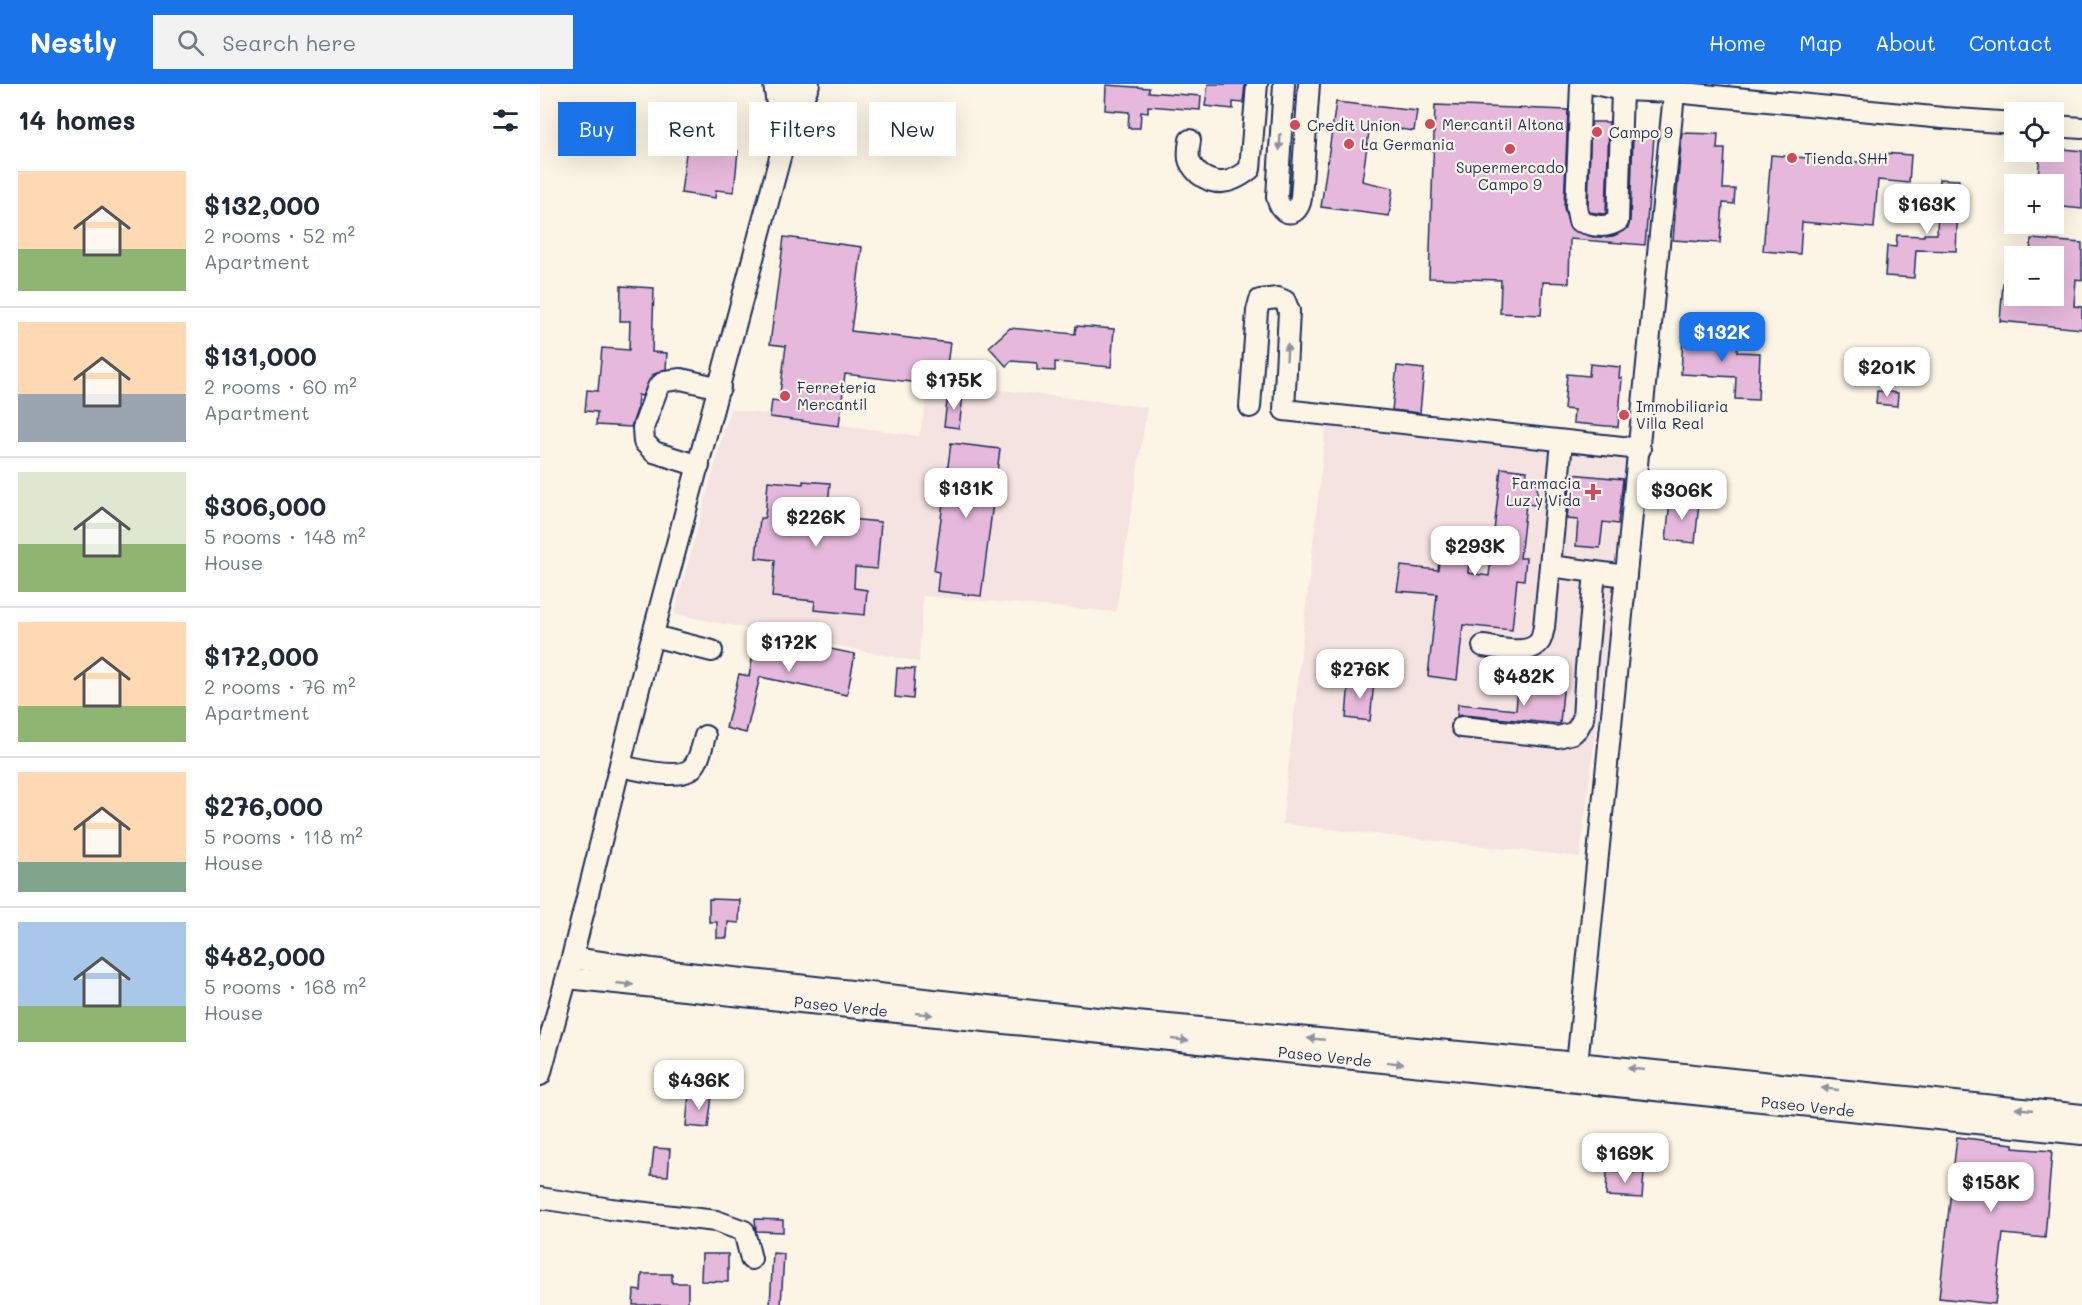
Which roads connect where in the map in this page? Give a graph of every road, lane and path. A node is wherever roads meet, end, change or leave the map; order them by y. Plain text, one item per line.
1 (774, 84) edge
2 (789, 84) edge
3 (809, 84) edge
4 (1257, 84) edge
5 (1284, 84) edge
6 (1309, 84) edge
7 (1581, 84) edge
8 (1594, 84) edge
9 (1674, 88) edge
10 (1622, 90) junction
11 (777, 102) edge
12 (787, 102) edge
13 (801, 102) edge
14 (2004, 122) edge
15 (2064, 127) edge
16 (2082, 128) edge
17 (1190, 140) dead end
18 (780, 156) edge
19 (720, 388) junction
20 (1250, 407) dead end
21 (1562, 442) junction
22 (1640, 450) junction
23 (699, 466) junction
24 (1550, 566) junction
25 (1595, 573) junction
26 (1626, 576) junction
27 (653, 636) junction
28 (1483, 646) dead end
29 (712, 651) dead end
30 (1462, 727) dead end
31 (705, 736) dead end
32 (620, 766) junction
33 (572, 958) junction
34 (567, 978) junction
35 (1114, 1027) junction
36 (1576, 1073) junction
37 (540, 1075) edge
38 (1930, 1109) junction
39 (2082, 1115) edge
40 (2082, 1134) edge
41 (540, 1198) edge
42 (751, 1259) dead end

1 - 11 street
2 - 12 street
3 - 13 street
4 - 17 street
5 -> 6 street
7 - 10 street
8 - 10 street
9 - 10 street
9 - 14 street
9 - 22 street
15 - 16 street
18 - 19 street
19 - 23 street
19 - 23 street
21 -> 20 street
21 - 22 street
21 - 24 street
22 - 26 street
23 - 27 street
24 - 25 street
24 - 28 street
25 - 26 street
25 - 30 street
26 - 36 street
27 - 29 street
27 - 32 street
31 - 32 street
32 - 33 street
33 - 34 street
33 - 35 street, Paseo Verde
34 -> 35 street, Paseo Verde
34 - 37 street
35 - 36 street, Paseo Verde
36 - 38 street, Paseo Verde
39 -> 38 street, Paseo Verde
38 - 40 street, Paseo Verde
41 - 42 street

